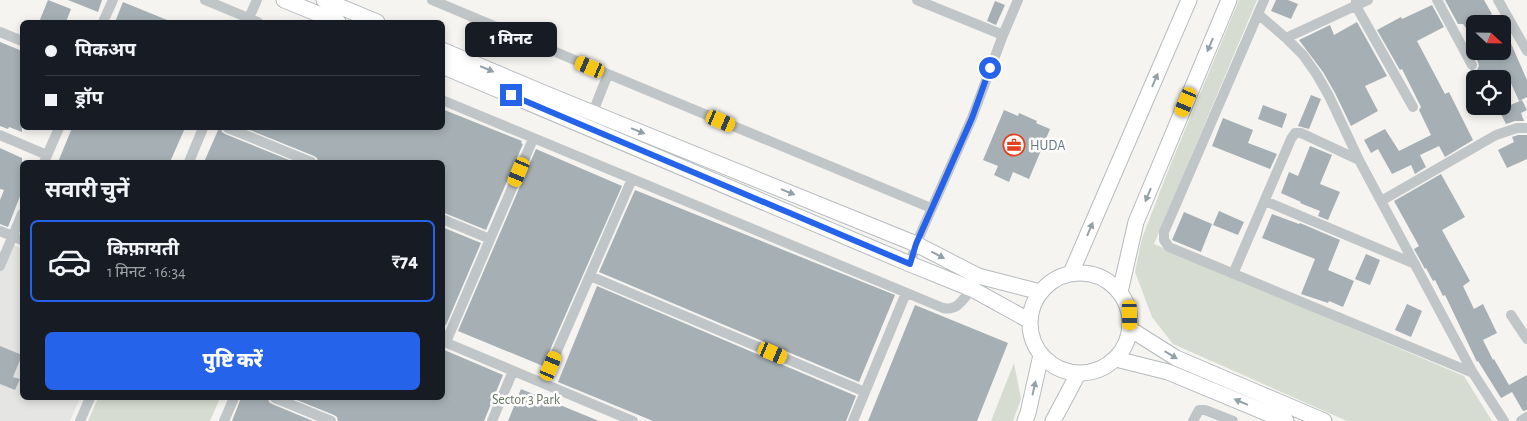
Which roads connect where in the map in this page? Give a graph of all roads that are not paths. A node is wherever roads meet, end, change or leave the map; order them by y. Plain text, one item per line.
1 (113, 0) edge
2 (205, 0) edge
3 (257, 0) edge
4 (284, 0) edge
5 (324, 0) edge
6 (432, 0) edge
7 (917, 0) edge
8 (1018, 0) edge
9 (1189, 0) edge
10 (1229, 0) edge
11 (1264, 0) edge
12 (1368, 0) edge
13 (1437, 0) edge
14 (1498, 0) edge
15 (1356, 3) edge
16 (1258, 14) junction
17 (104, 20) edge
18 (250, 20) edge
19 (252, 20) edge
20 (333, 20) edge
21 (372, 20) edge
22 (0, 32) edge
23 (1003, 35) junction
24 (1286, 38) junction
25 (20, 40) edge
26 (1526, 49) edge
27 (445, 51) edge
28 (1472, 65) dead end
29 (445, 67) edge
30 (608, 74) junction
31 (445, 101) edge
32 (1413, 107) dead end
33 (593, 112) junction
34 (1527, 128) edge
35 (58, 130) edge
36 (202, 130) edge
37 (233, 130) edge
38 (0, 136) edge
39 (533, 138) junction
40 (46, 159) edge
41 (189, 160) edge
42 (305, 160) edge
43 (1359, 160) junction
44 (632, 179) junction
45 (1265, 201) junction
46 (1381, 201) junction
47 (931, 208) junction
48 (445, 220) edge
49 (0, 231) edge
50 (18, 238) edge
51 (490, 239) junction
52 (916, 244) junction
53 (910, 264) junction
54 (1414, 264) junction
55 (0, 266) edge
56 (1070, 274) junction
57 (1233, 274) junction
58 (590, 276) junction
59 (972, 289) junction
60 (1040, 292) junction
61 (1120, 292) junction
62 (906, 293) junction
63 (1511, 314) dead end
64 (1030, 321) junction
65 (1130, 328) junction
66 (1527, 339) edge
67 (445, 340) edge
68 (445, 342) edge
69 (1041, 355) junction
70 (1116, 359) junction
71 (513, 371) junction
72 (1473, 373) junction
73 (1078, 374) junction
74 (543, 383) junction
75 (865, 392) junction
76 (89, 400) edge
77 (233, 400) edge
78 (280, 400) edge
79 (1527, 417) edge
80 (80, 421) edge
81 (224, 421) edge
82 (332, 421) edge
83 (492, 421) edge
84 (633, 421) edge
85 (853, 421) edge
86 (1025, 421) edge
87 (1053, 421) edge
88 (1193, 421) edge
89 (1233, 421) edge
90 (1286, 421) edge
91 (1324, 421) edge
92 (1504, 421) edge
93 (1521, 421) edge

1 - 17 street
2 - 18 street
3 - 19 street
4 - 20 street
5 - 21 street
6 - 30 street
7 - 23 street
8 - 23 street
56 -> 9 street
10 -> 61 street
11 - 16 street
12 - 15 street
13 - 28 street
14 - 26 street
15 - 24 street
15 - 32 street
16 - 24 street
16 - 57 street
22 - 25 street
23 - 47 street
24 - 43 street
27 -> 33 street
29 - 53 street
30 - 33 street
30 - 47 street
31 - 39 street
33 -> 52 street
34 - 46 street
35 - 40 street
36 - 41 street
37 - 42 street
38 - 40 street
39 - 44 street
39 - 51 street
43 - 45 street
43 - 46 street
44 - 58 street
44 - 62 street
45 - 54 street
45 - 57 street
46 - 54 street
47 - 52 street
48 - 51 street
49 - 50 street
50 - 55 street
51 - 67 street
52 - 53 street
52 -> 60 street
53 - 59 street
54 - 72 street
56 - 60 street
56 - 61 street
57 - 72 street
58 - 74 street
58 - 75 street
59 - 62 street
59 - 64 street
60 - 64 street
61 - 65 street
62 - 75 street
63 - 66 street
64 - 69 street
65 - 70 street
65 -> 91 street
68 - 71 street
69 - 73 street
86 -> 69 street
70 - 73 street
90 -> 70 street
71 - 74 street
71 - 83 street
72 - 92 street
73 - 87 street
74 - 84 street
75 - 85 street
76 - 80 street
77 - 81 street
78 - 82 street
79 - 93 street
88 - 89 street

